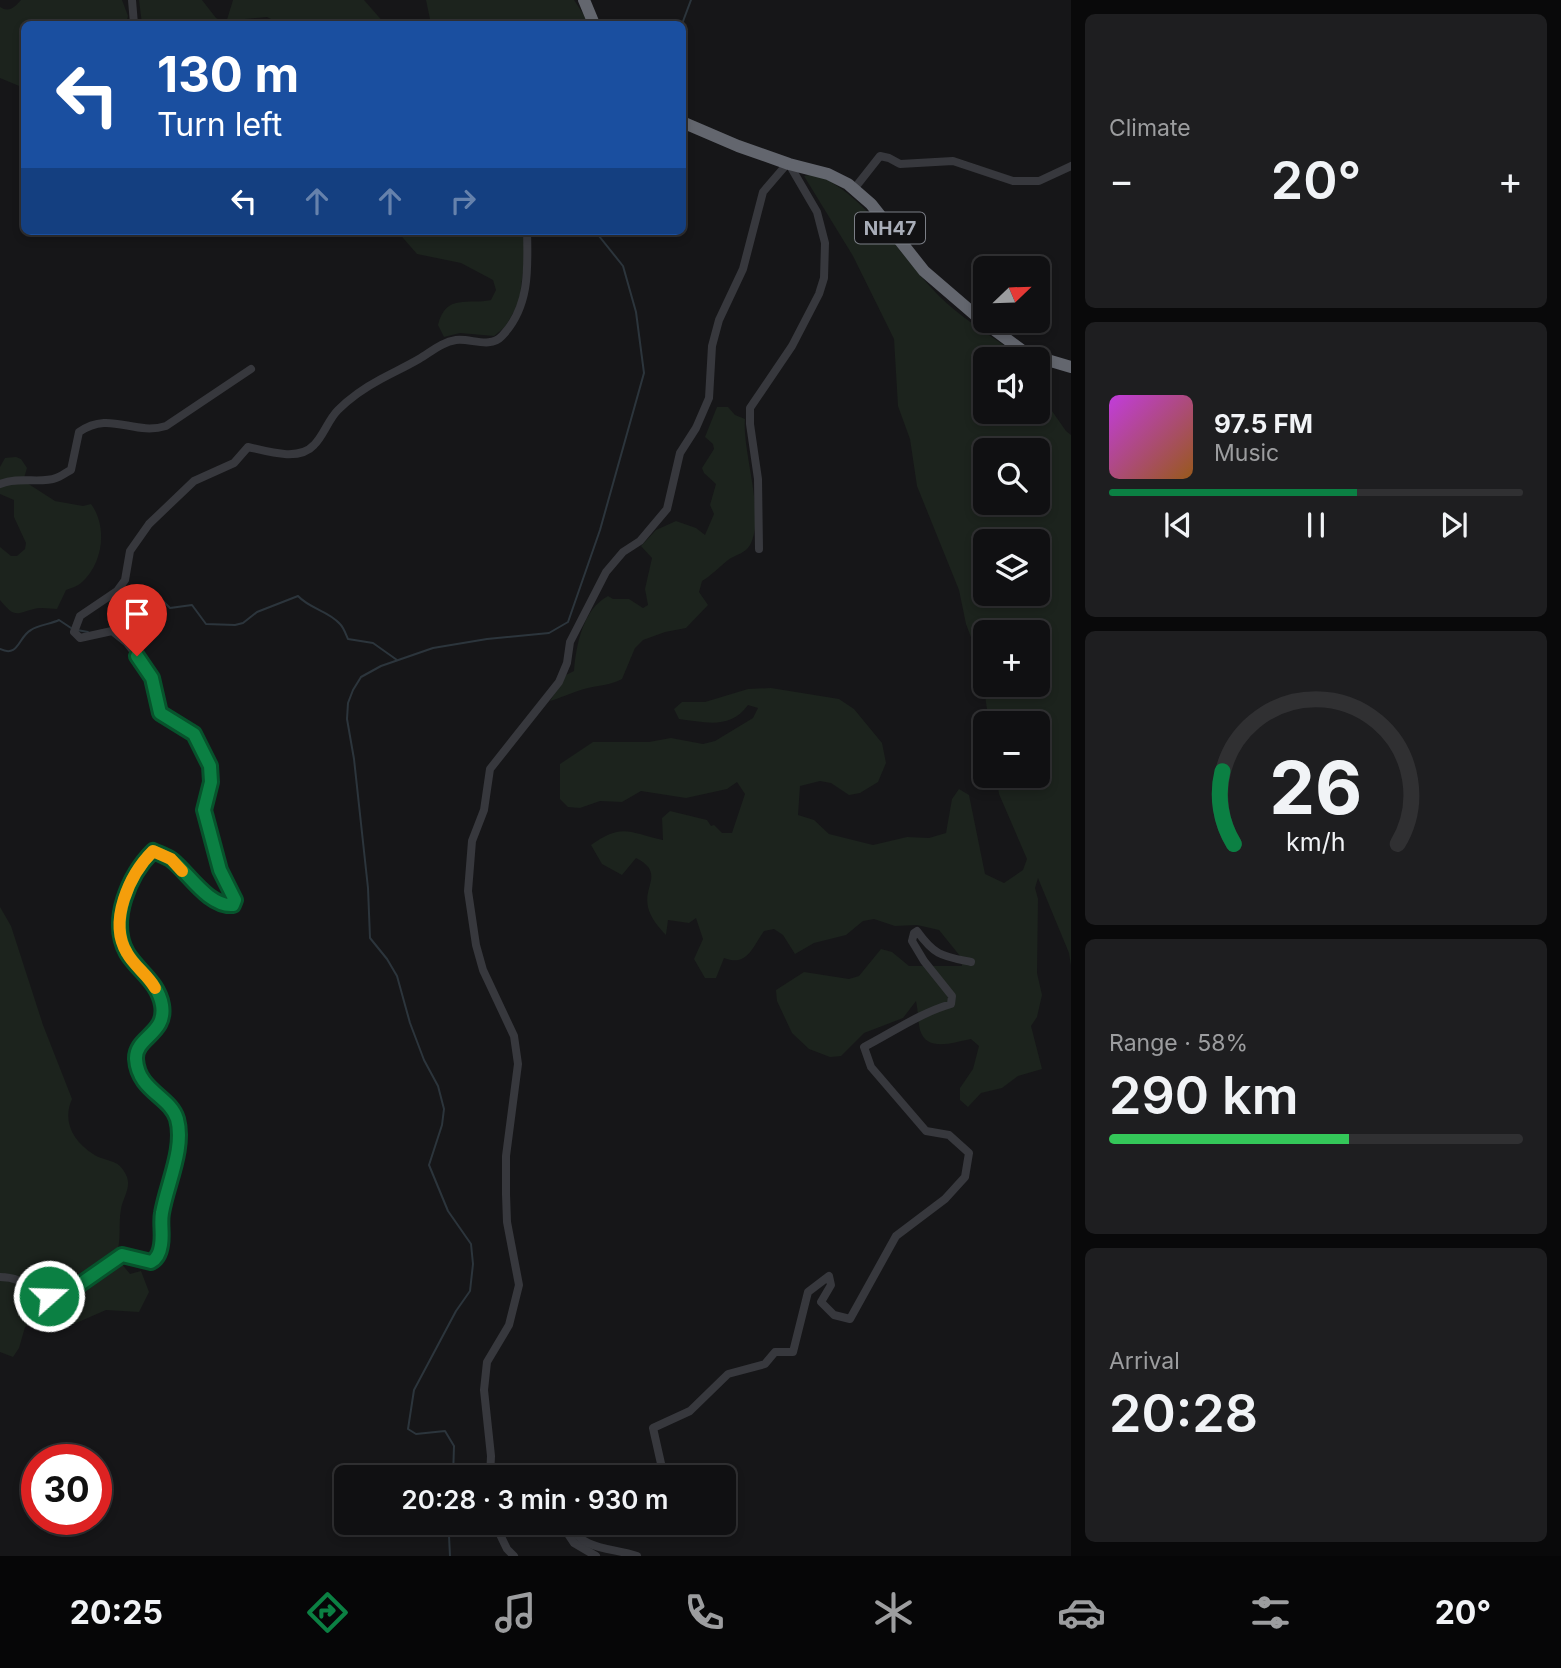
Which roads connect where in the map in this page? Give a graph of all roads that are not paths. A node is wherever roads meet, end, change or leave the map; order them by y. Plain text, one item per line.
1 (132, 0) edge
2 (584, 0) edge
3 (134, 21) edge
4 (593, 21) edge
5 (686, 124) edge
6 (788, 164) junction
7 (1071, 166) edge
8 (854, 189) junction
9 (527, 235) edge
10 (1071, 367) edge
11 (251, 369) dead end
12 (0, 484) edge
13 (759, 550) dead end
14 (971, 962) dead end
15 (0, 1277) edge
16 (491, 1465) edge
17 (662, 1465) edge
18 (500, 1535) edge
19 (569, 1535) edge
20 (579, 1535) edge
21 (514, 1556) edge
22 (596, 1556) edge
23 (637, 1556) edge

1 - 3 street
2 - 4 highway
5 - 6 highway, NH47
6 - 8 highway, NH47
6 - 13 street
6 - 16 street
7 - 8 street
8 - 10 highway, NH47
9 - 15 street
11 - 12 street
14 - 17 street
18 - 21 street
19 - 22 street
20 - 23 street

